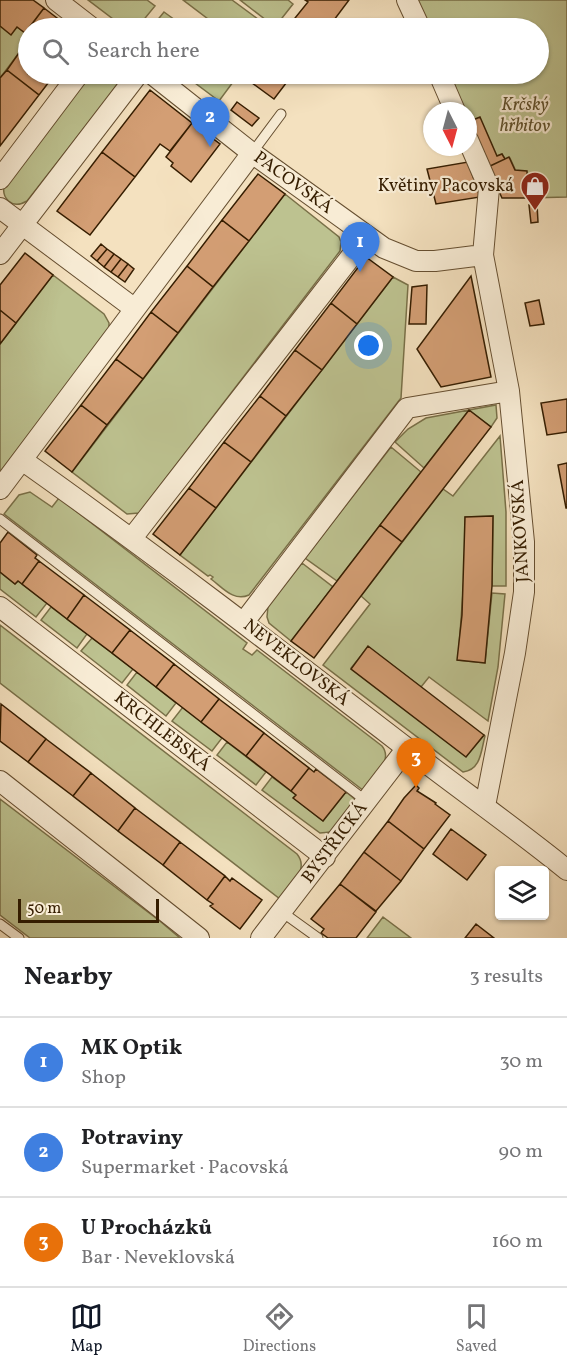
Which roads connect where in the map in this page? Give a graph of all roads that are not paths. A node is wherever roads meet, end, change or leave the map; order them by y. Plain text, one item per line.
1 (56, 0) edge
2 (407, 0) edge
3 (79, 18) edge
4 (415, 18) edge
5 (72, 84) edge
6 (130, 84) edge
7 (165, 84) edge
8 (443, 84) edge
9 (451, 102) edge
10 (281, 114) dead end
11 (252, 153) junction
12 (475, 156) edge
13 (0, 178) edge
14 (0, 208) edge
15 (23, 224) junction
16 (367, 236) junction
17 (0, 254) edge
18 (483, 255) junction
19 (135, 309) junction
20 (509, 391) junction
21 (22, 460) junction
22 (0, 489) edge
23 (0, 519) edge
24 (132, 538) junction
25 (0, 607) edge
26 (244, 622) junction
27 (407, 748) junction
28 (0, 781) edge
29 (361, 798) dead end
30 (485, 806) junction
31 (325, 857) junction
32 (567, 870) edge
33 (282, 912) junction
34 (0, 924) edge
35 (19, 938) edge
36 (199, 938) edge
37 (261, 938) edge
38 (318, 938) edge

1 - 3 street
2 - 4 street
5 - 13 street
6 - 15 street
7 - 11 street, PACOVSKÁ
8 - 9 street
10 - 11 lane
11 - 16 street, PACOVSKÁ
11 - 19 street
12 - 18 street, JANKOVSKÁ
14 - 15 street
15 - 17 street
15 - 19 street
16 - 18 street, PACOVSKÁ
16 - 24 street
18 - 20 street, JANKOVSKÁ
19 - 21 street
20 - 26 street
20 - 30 street, JANKOVSKÁ
21 - 22 street
21 - 24 street, NEVEKLOVSKÁ
23 - 29 lane
24 - 26 street, NEVEKLOVSKÁ
25 - 31 street, KRCHLEBSKÁ
26 - 27 street, NEVEKLOVSKÁ
27 - 30 street, NEVEKLOVSKÁ
27 - 31 street, BYSTŘICKÁ
28 - 36 street
30 - 32 street, NEVEKLOVSKÁ
31 - 33 street, BYSTŘICKÁ
33 - 37 street, BYSTŘICKÁ
33 - 38 lane
34 - 35 lane

